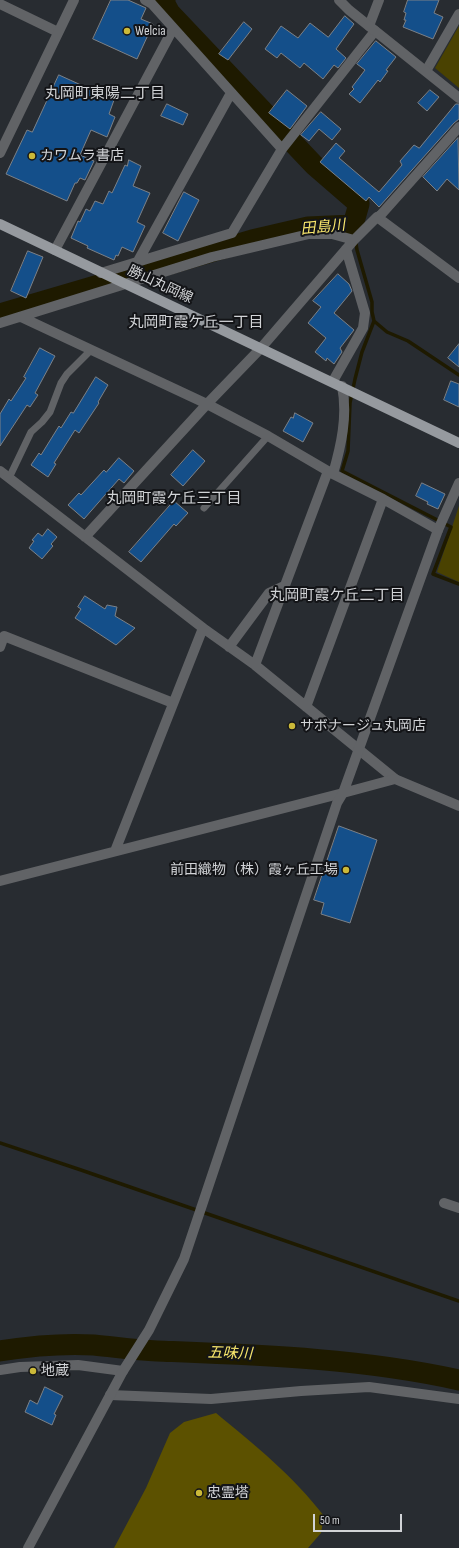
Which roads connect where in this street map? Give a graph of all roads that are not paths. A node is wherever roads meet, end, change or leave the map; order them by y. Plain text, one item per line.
1 (74, 0) edge
2 (145, 0) edge
3 (339, 0) edge
4 (379, 0) edge
5 (0, 4) edge
6 (459, 14) edge
7 (173, 29) junction
8 (372, 29) junction
9 (58, 32) junction
10 (426, 71) junction
11 (231, 93) junction
12 (459, 98) edge
13 (459, 127) edge
14 (282, 149) junction
15 (0, 153) edge
16 (378, 218) junction
17 (0, 224) edge
18 (354, 240) junction
19 (346, 249) junction
20 (55, 250) junction
21 (138, 261) junction
22 (101, 273) junction
23 (459, 278) edge
24 (125, 284) junction
25 (21, 317) junction
26 (0, 323) edge
27 (261, 348) junction
28 (91, 350) junction
29 (333, 381) junction
30 (342, 386) junction
31 (207, 404) junction
32 (268, 436) junction
33 (459, 444) edge
34 (0, 471) edge
35 (330, 473) junction
36 (9, 478) junction
37 (459, 483) edge
38 (383, 499) junction
39 (204, 508) dead end
40 (438, 530) junction
41 (84, 537) junction
42 (284, 586) junction
43 (203, 628) junction
44 (0, 647) edge
45 (229, 647) junction
46 (255, 665) junction
47 (173, 703) junction
48 (306, 707) junction
49 (358, 748) junction
50 (395, 779) junction
51 (343, 793) junction
52 (459, 806) edge
53 (115, 851) junction
54 (0, 881) edge
55 (444, 1203) dead end
56 (459, 1208) edge
57 (0, 1370) edge
58 (123, 1371) junction
59 (110, 1395) junction
60 (459, 1400) edge
61 (28, 1548) edge

1 - 9 street
2 - 7 street
3 - 8 street
4 - 8 street
5 - 9 street
6 - 10 street
7 - 11 street
7 - 20 street
8 - 10 street
8 - 14 street
9 - 15 street
10 - 12 street
11 - 14 street
11 - 21 street
13 - 16 street
14 - 21 street
16 - 18 street
16 - 23 street
17 - 20 main road, 勝山丸岡線
18 - 19 street
18 - 24 street
19 - 27 street
19 - 29 street
20 - 22 main road, 勝山丸岡線
21 - 22 street
22 - 24 main road, 勝山丸岡線
24 - 25 street
24 - 27 main road, 勝山丸岡線
25 - 26 street
25 - 28 street
27 - 29 main road, 勝山丸岡線
27 - 31 street
28 - 31 street
28 - 36 lane
29 - 30 main road, 勝山丸岡線
30 - 33 main road, 勝山丸岡線
30 - 35 street
31 - 32 street
31 - 41 street
32 - 35 street
32 - 39 lane
34 - 36 street
35 - 38 street
35 - 42 street
36 - 41 street
37 - 40 street
38 - 40 street
38 - 48 street
40 - 49 street
41 - 43 street
42 - 45 street
42 - 46 street
43 - 45 street
43 - 47 street
44 - 47 street
45 - 46 street
46 - 48 street
47 - 53 street
48 - 49 street
49 - 50 street
49 - 51 street
50 - 51 street
50 - 52 street
51 - 53 street
51 - 58 street
53 - 54 street
55 - 56 street
57 - 58 street
58 - 59 street
59 - 60 street
59 - 61 street

